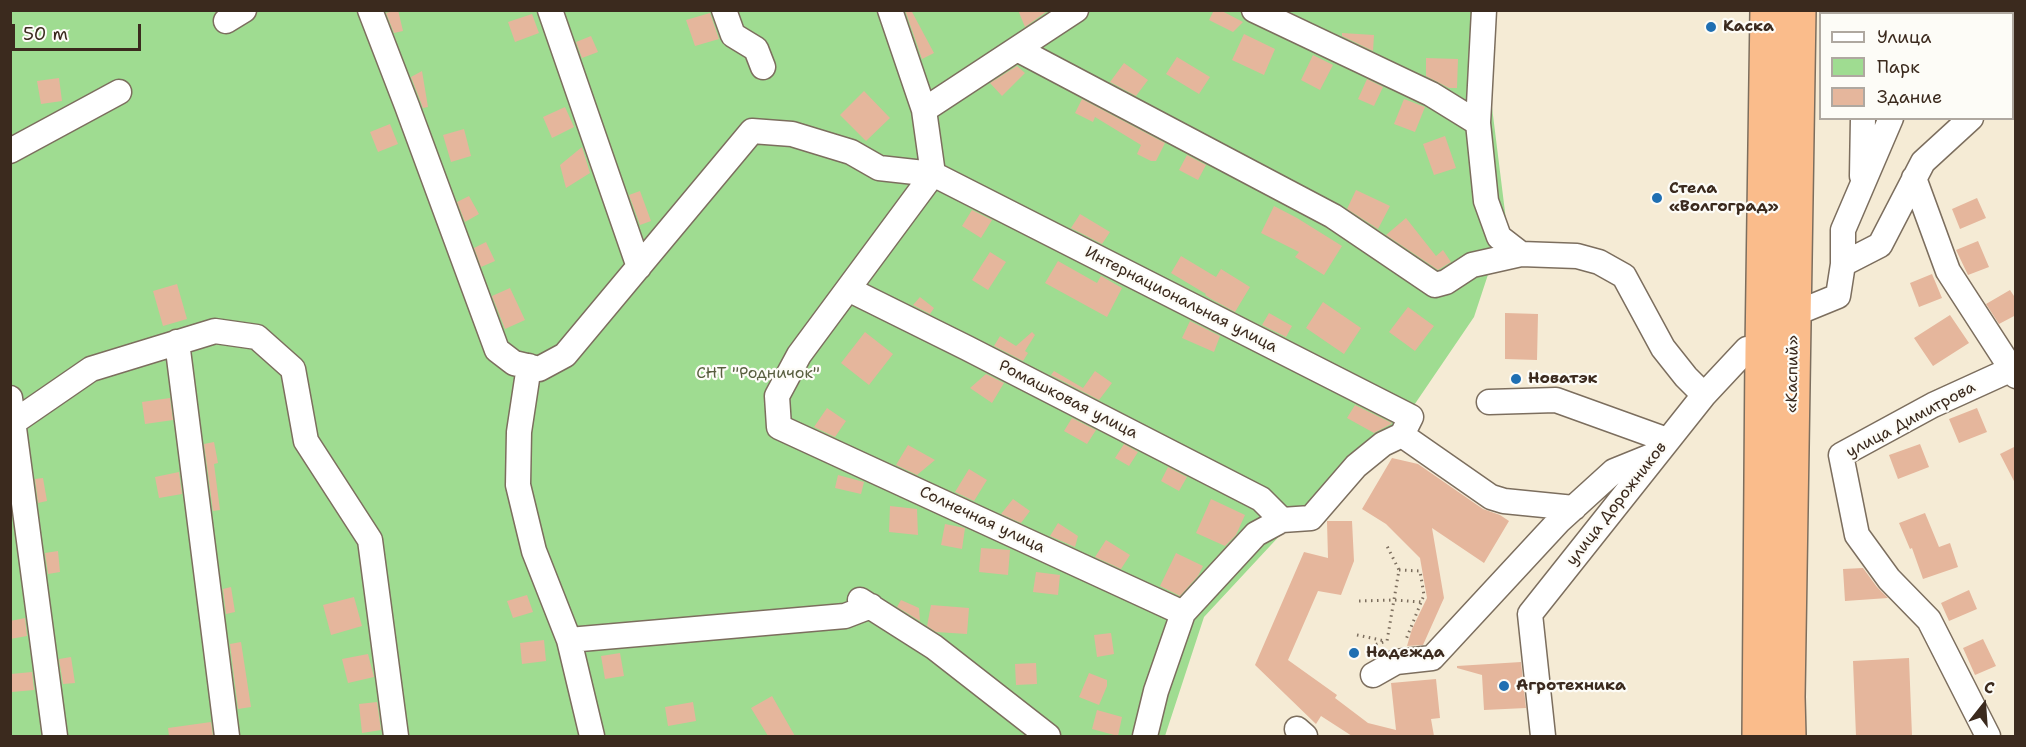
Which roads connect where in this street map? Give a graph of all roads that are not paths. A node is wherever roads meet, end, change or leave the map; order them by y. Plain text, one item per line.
1 (369, 10) edge
2 (550, 10) edge
3 (724, 10) edge
4 (890, 10) edge
5 (1254, 10) edge
6 (1485, 10) edge
7 (1767, 10) edge
8 (1798, 10) edge
9 (2015, 10) edge
10 (1068, 13) edge
11 (2016, 16) edge
12 (1017, 49) junction
13 (763, 67) dead end
14 (119, 92) dead end
15 (924, 110) junction
16 (1863, 120) edge
17 (1890, 120) edge
18 (1969, 120) edge
19 (1478, 123) junction
20 (10, 151) edge
21 (933, 174) junction
22 (1914, 178) junction
23 (1862, 188) junction
24 (1521, 254) junction
25 (1843, 264) junction
26 (639, 267) junction
27 (848, 289) junction
28 (1794, 314) junction
29 (1757, 340) junction
30 (177, 342) junction
31 (529, 366) junction
32 (2014, 373) edge
33 (1704, 395) junction
34 (1489, 402) dead end
35 (12, 410) edge
36 (1402, 435) junction
37 (1662, 447) junction
38 (1574, 508) junction
39 (1282, 520) junction
40 (1184, 613) junction
41 (569, 640) junction
42 (1372, 665) road end
43 (55, 736) edge
44 (227, 736) edge
45 (396, 736) edge
46 (592, 736) edge
47 (1048, 736) edge
48 (1145, 736) edge
49 (1543, 736) edge
50 (1759, 736) edge
51 (1790, 736) edge
52 (1988, 736) edge

1 - 31 street
2 - 26 street
3 - 13 street
4 - 15 street
5 - 19 street
6 - 19 street
7 - 29 highway, «Каспий»
8 - 28 highway, «Каспий»
9 - 11 street
10 - 12 street
12 - 15 street
12 - 24 street
14 - 20 street
15 - 21 street
16 - 23 street
17 - 23 street
18 - 22 street
19 - 24 street
21 - 26 street
21 - 27 street
21 - 36 street, Интернациональная улица
22 - 25 street
22 - 32 street
23 - 25 street
24 - 33 street
25 - 28 street
26 - 31 street
27 - 39 street, Ромашковая улица
27 - 40 street, Солнечная улица
28 - 51 highway, «Каспий»
29 - 33 street, улица Дорожников
29 - 50 highway, «Каспий»
30 - 35 street
30 - 44 street
30 - 45 street
31 - 41 street
32 - 52 street, улица Димитрова
33 - 37 street, улица Дорожников
34 - 37 street
35 - 43 street
36 - 38 street
36 - 39 street
37 - 38 street
37 - 49 street, улица Дорожников
38 - 42 street
39 - 40 street
40 - 48 street
41 - 46 street
41 - 47 street

